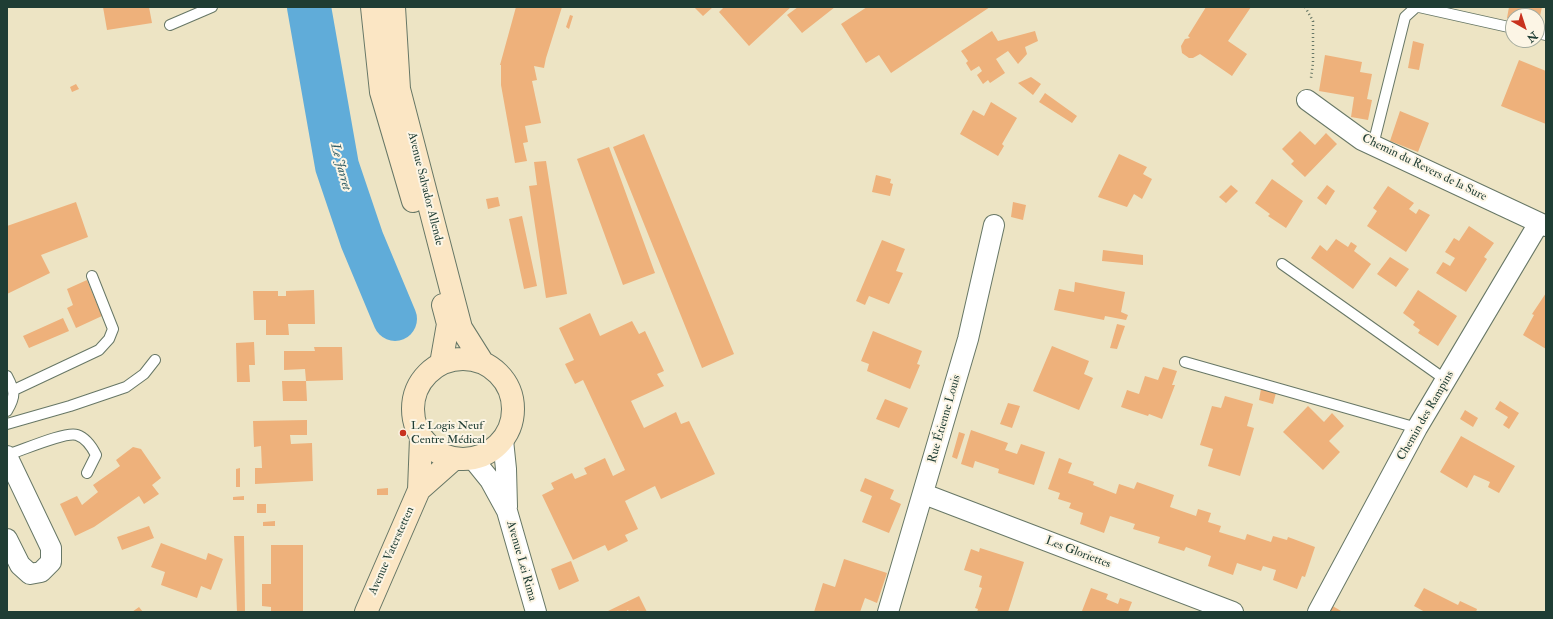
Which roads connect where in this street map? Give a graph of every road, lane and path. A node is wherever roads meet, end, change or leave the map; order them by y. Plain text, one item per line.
1 (212, 7) edge
2 (372, 7) edge
3 (394, 7) edge
4 (1305, 7) edge
5 (1416, 7) edge
6 (1419, 7) edge
7 (170, 25) dead end
8 (1505, 26) edge
9 (1308, 100) joint
10 (1373, 145) junction
11 (994, 225) dead end
12 (1543, 225) edge
13 (1282, 264) dead end
14 (92, 276) dead end
15 (155, 360) dead end
16 (1185, 362) dead end
17 (483, 363) junction
18 (441, 364) junction
19 (7, 376) edge
20 (1446, 380) junction
21 (14, 390) junction
22 (7, 411) edge
23 (7, 424) edge
24 (1417, 428) junction
25 (421, 438) junction
26 (503, 440) junction
27 (7, 456) edge
28 (464, 459) junction
29 (87, 473) dead end
30 (419, 490) junction
31 (924, 494) junction
32 (507, 510) junction
33 (7, 539) edge
34 (366, 612) edge
35 (536, 612) edge
36 (888, 612) edge
37 (1233, 612) edge
38 (1318, 612) edge

1 - 7 lane
2 - 18 main road, Avenue Salvador Allende
3 - 17 main road, Avenue Salvador Allende
4 - 9 path
5 - 10 lane
6 - 8 lane
9 - 10 street, Chemin du Revers de la Sure
10 - 12 street, Chemin du Revers de la Sure
11 - 31 street, Rue Étienne Louis
12 - 20 street, Chemin des Rampins
13 - 20 lane
14 - 21 lane
15 - 23 lane
16 - 24 lane
17 - 18 main road
17 - 26 main road
18 - 25 main road
19 - 21 lane
20 - 24 street, Chemin des Rampins
21 - 22 lane
24 - 38 street, Chemin des Rampins
25 - 28 main road
25 - 30 main road, Avenue Vaterstetten
26 - 28 main road
26 - 32 street, Avenue Lei Rima
27 - 29 lane
27 - 33 street
28 - 30 main road, Avenue Vaterstetten
28 - 32 street, Avenue Lei Rima
30 - 34 main road, Avenue Vaterstetten
31 - 36 street, Rue Étienne Louis
31 - 37 street, Les Gloriettes
32 - 35 street, Avenue Lei Rima

